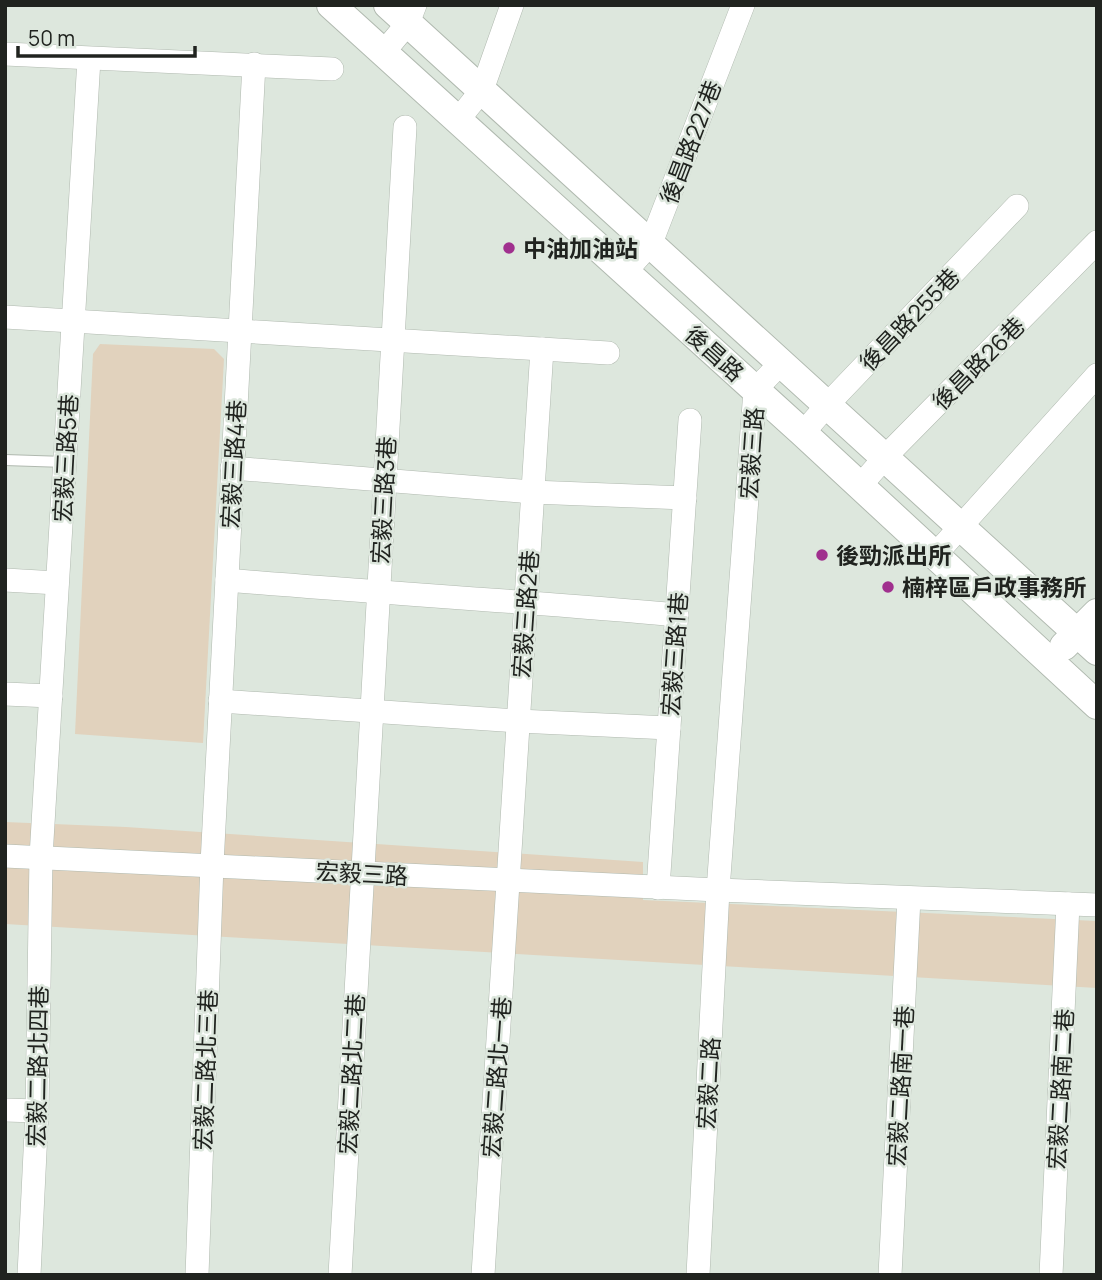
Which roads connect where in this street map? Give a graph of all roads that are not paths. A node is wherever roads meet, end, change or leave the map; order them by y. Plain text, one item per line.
1 (331, 5) edge
2 (512, 5) edge
3 (743, 5) edge
4 (404, 11) edge
5 (383, 53) junction
6 (5, 54) edge
7 (89, 59) junction
8 (254, 64) junction
9 (331, 69) dead end
10 (482, 90) junction
11 (458, 120) junction
12 (405, 127) dead end
13 (1017, 206) dead end
14 (651, 243) junction
15 (1097, 243) edge
16 (625, 272) junction
17 (5, 317) edge
18 (73, 321) junction
19 (240, 330) junction
20 (393, 340) junction
21 (542, 349) junction
22 (608, 353) dead end
23 (782, 362) junction
24 (1097, 375) edge
25 (755, 390) junction
26 (828, 404) junction
27 (690, 420) dead end
28 (803, 433) junction
29 (886, 456) junction
30 (5, 460) edge
31 (65, 462) junction
32 (232, 468) junction
33 (384, 480) junction
34 (860, 486) junction
35 (533, 492) junction
36 (685, 498) junction
37 (961, 525) junction
38 (935, 555) junction
39 (5, 580) edge
40 (227, 580) junction
41 (57, 583) junction
42 (378, 593) junction
43 (526, 601) junction
44 (1097, 613) edge
45 (677, 615) junction
46 (1087, 642) edge
47 (1050, 660) junction
48 (1097, 663) edge
49 (1074, 684) junction
50 (5, 694) edge
51 (51, 696) junction
52 (220, 701) junction
53 (1097, 705) edge
54 (371, 711) junction
55 (518, 721) junction
56 (669, 728) junction
57 (5, 856) edge
58 (41, 858) junction
59 (212, 864) junction
60 (363, 873) junction
61 (508, 880) junction
62 (659, 888) junction
63 (718, 890) junction
64 (909, 898) junction
65 (1068, 904) junction
66 (1097, 905) edge
67 (5, 1110) edge
68 (37, 1111) junction
69 (29, 1275) edge
70 (197, 1275) edge
71 (340, 1275) edge
72 (484, 1275) edge
73 (698, 1275) edge
74 (890, 1275) edge
75 (1051, 1275) edge

1 - 5 street, 後昌路
2 - 10 street
3 - 14 street, 後昌路227巷
4 - 5 street
4 - 10 street, 後昌路
5 - 11 street, 後昌路
6 - 7 street
7 - 8 street
7 - 18 street, 宏毅三路5巷
8 - 9 street
8 - 19 street, 宏毅三路4巷
10 - 11 street
10 - 14 street, 後昌路
11 - 16 street, 後昌路
12 - 20 street, 宏毅三路3巷
13 - 26 street, 後昌路255巷
14 - 16 street, 後昌路227巷
14 - 23 street, 後昌路
15 - 29 street, 後昌路26巷
16 - 25 street, 後昌路
17 - 18 street
18 - 19 street
18 - 31 street, 宏毅三路5巷
19 - 20 street
19 - 32 street, 宏毅三路4巷
20 - 21 street
20 - 33 street, 宏毅三路3巷
21 - 22 street
21 - 35 street, 宏毅三路2巷
23 - 25 street, 宏毅三路
23 - 26 street, 後昌路
24 - 37 street
25 - 28 street, 後昌路
25 - 63 street, 宏毅三路
26 - 28 street, 後昌路255巷
26 - 29 street, 後昌路
27 - 36 street, 宏毅三路1巷
28 - 34 street, 後昌路
29 - 34 street, 後昌路26巷
29 - 37 street, 後昌路
30 - 31 lane
31 - 41 street, 宏毅三路5巷
32 - 33 street
32 - 40 street, 宏毅三路4巷
33 - 35 street
33 - 42 street, 宏毅三路3巷
34 - 38 street, 後昌路
35 - 36 street
35 - 43 street, 宏毅三路2巷
36 - 45 street, 宏毅三路1巷
37 - 38 street
37 - 46 street, 後昌路
38 - 47 street, 後昌路
39 - 41 street
40 - 42 street
40 - 52 street, 宏毅三路4巷
41 - 51 street, 宏毅三路5巷
42 - 43 street
42 - 54 street, 宏毅三路3巷
43 - 45 street
43 - 55 street, 宏毅三路2巷
44 - 46 street
45 - 56 street, 宏毅三路1巷
46 - 47 street
47 - 49 street, 後昌路
48 - 49 street
49 - 53 street, 後昌路
50 - 51 street
51 - 58 street, 宏毅三路5巷
52 - 54 street
52 - 59 street, 宏毅三路4巷
54 - 55 street
54 - 60 street, 宏毅三路3巷
55 - 56 street
55 - 61 street, 宏毅三路2巷
56 - 62 street, 宏毅三路1巷
57 - 58 street, 宏毅三路
58 - 59 street, 宏毅三路
58 - 68 street, 宏毅二路北四巷
59 - 60 street, 宏毅三路
59 - 70 street, 宏毅二路北三巷
60 - 61 street, 宏毅三路
60 - 71 street, 宏毅二路北二巷
61 - 62 street, 宏毅三路
61 - 72 street, 宏毅二路北一巷
62 - 63 street, 宏毅三路
63 - 64 street, 宏毅三路
63 - 73 street, 宏毅二路
64 - 65 street, 宏毅三路
64 - 74 street, 宏毅二路南一巷
65 - 66 street, 宏毅三路
65 - 75 street, 宏毅二路南二巷
67 - 68 street
68 - 69 street, 宏毅二路北四巷

